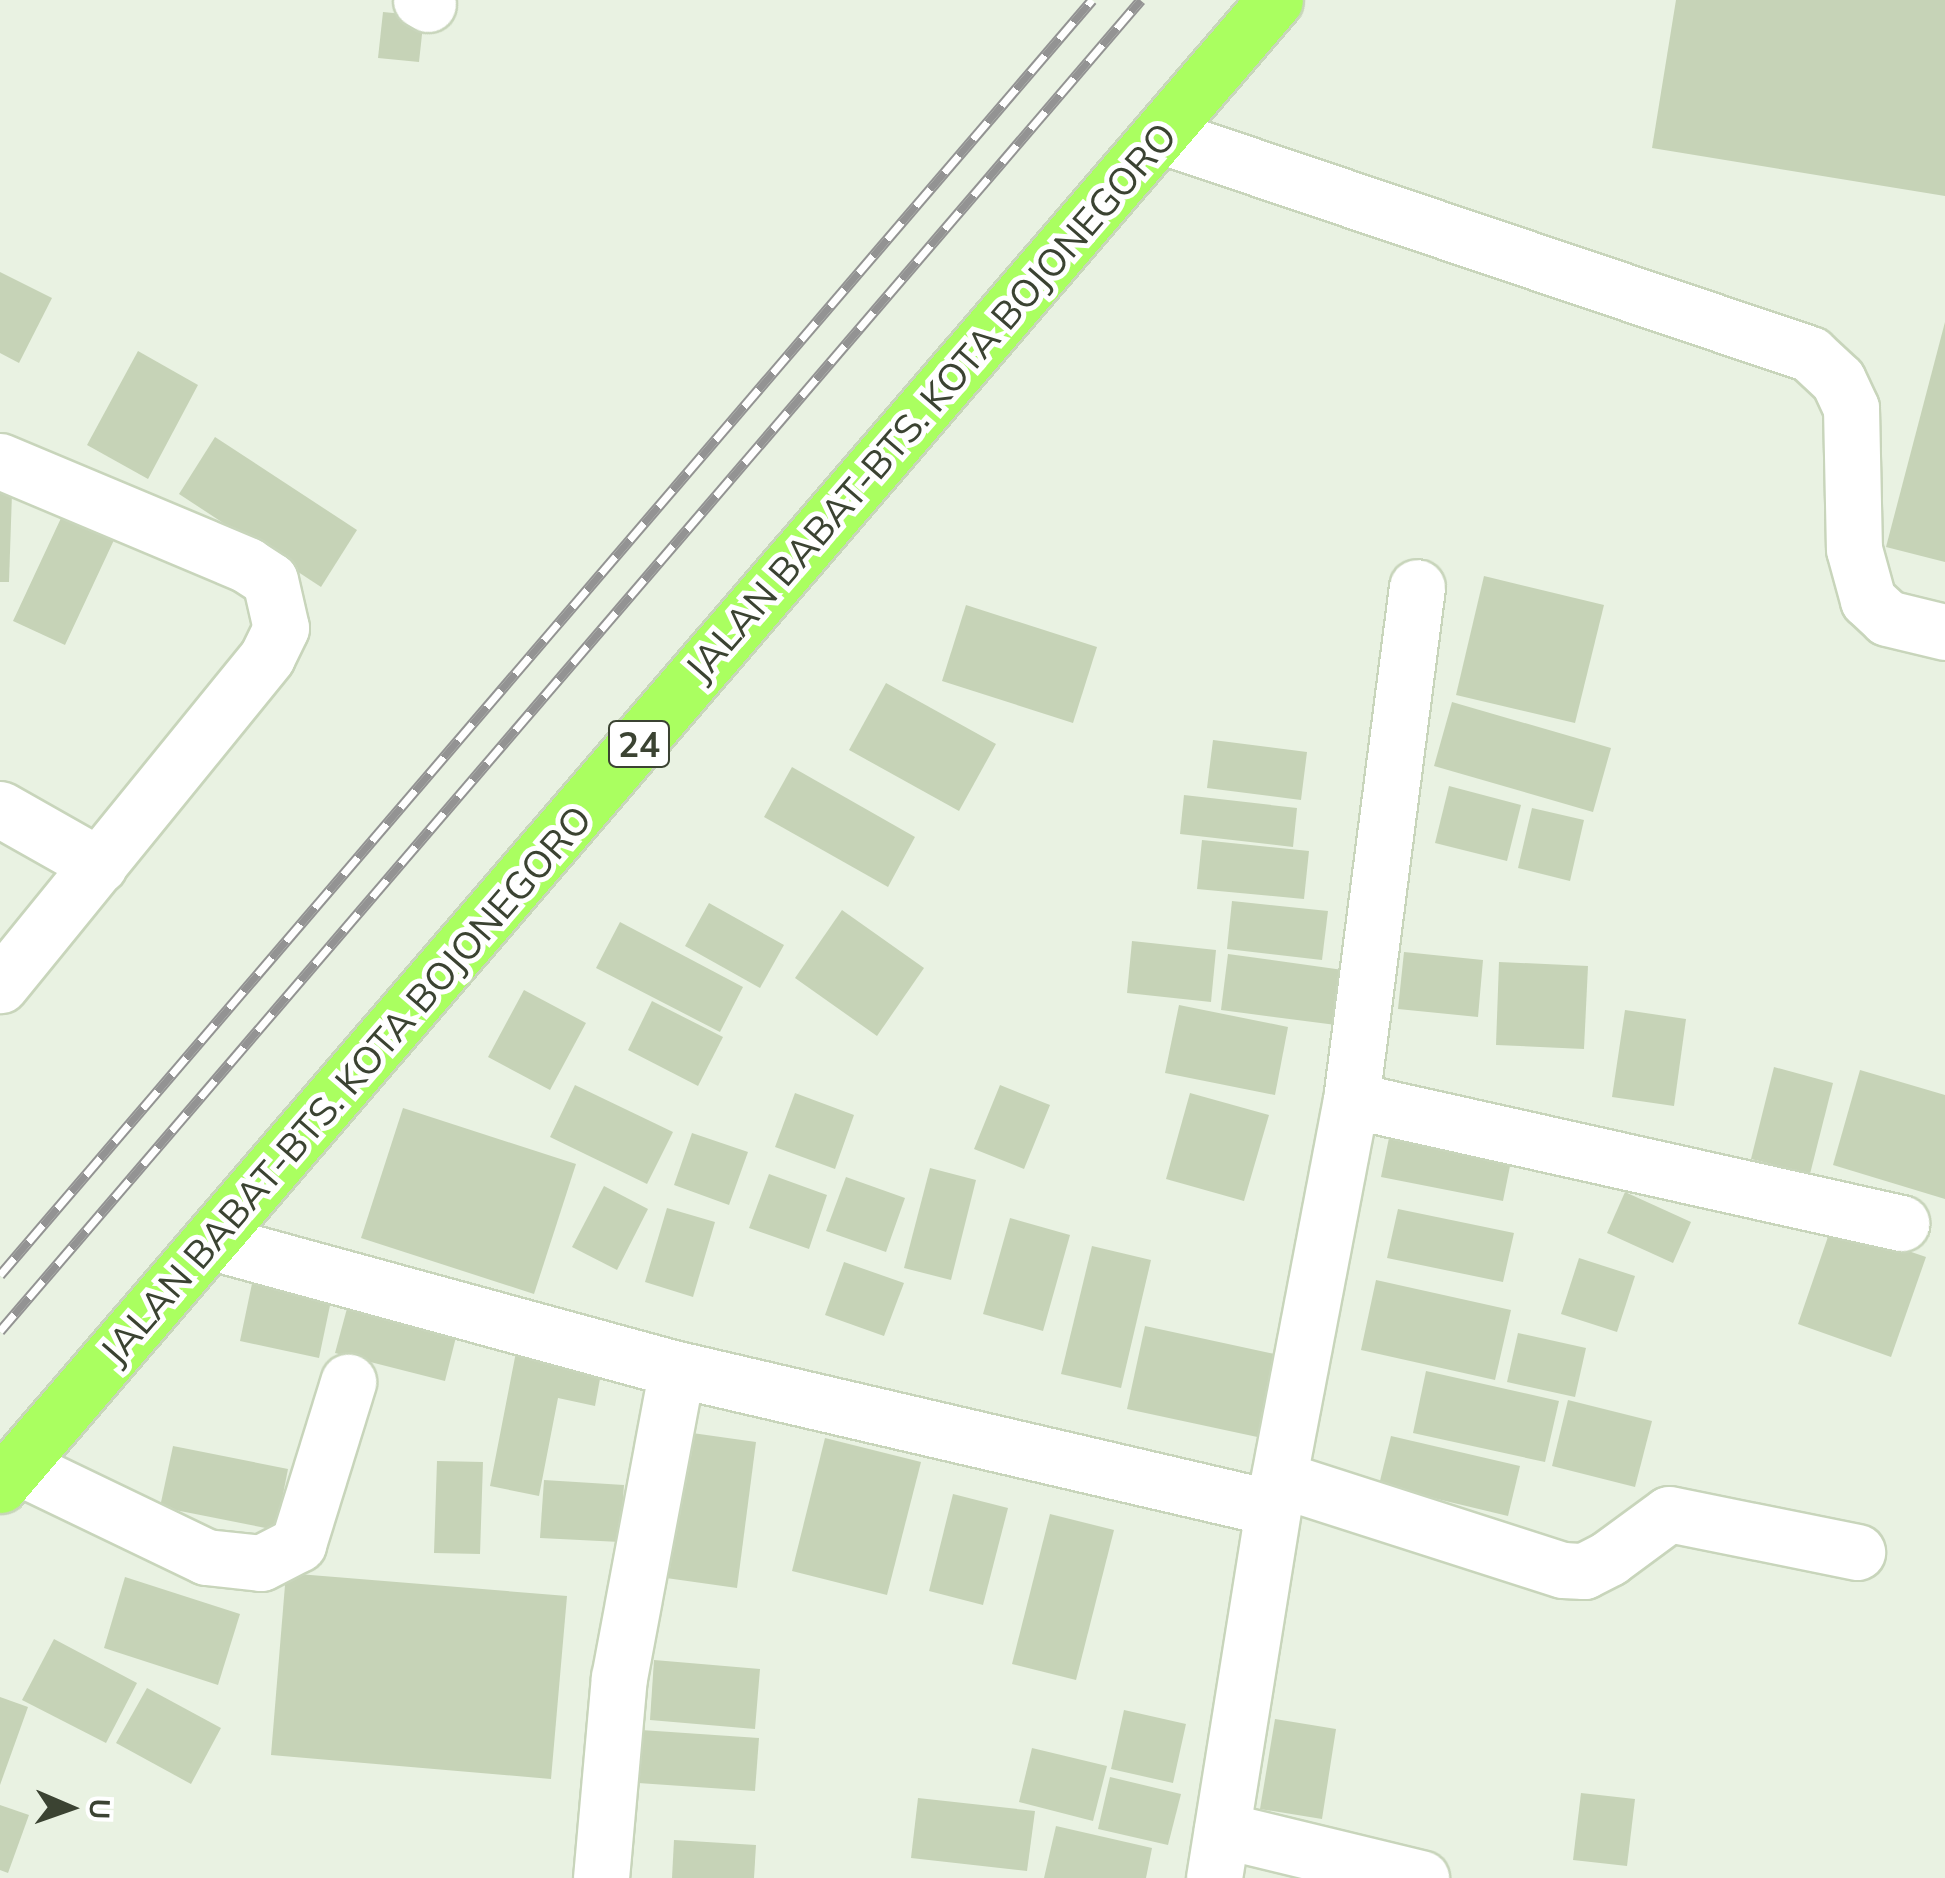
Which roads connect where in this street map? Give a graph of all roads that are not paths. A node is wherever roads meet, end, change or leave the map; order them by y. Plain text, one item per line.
1 (1275, 0) edge
2 (1160, 135) junction
3 (0, 461) edge
4 (1417, 587) dead end
5 (1945, 632) edge
6 (0, 809) edge
7 (99, 864) junction
8 (0, 985) edge
9 (1351, 1100) junction
10 (1902, 1223) dead end
11 (212, 1242) junction
12 (677, 1369) junction
13 (348, 1382) dead end
14 (8, 1476) edge
15 (1276, 1494) junction
16 (1858, 1552) dead end
17 (1218, 1854) edge
18 (601, 1878) edge
19 (1421, 1878) edge

1 - 2 highway, JALAN BABAT-BTS. KOTA BOJONEGORO / 24
2 - 5 street
2 - 11 highway, JALAN BABAT-BTS. KOTA BOJONEGORO / 24
3 - 7 street
4 - 9 street
6 - 7 street
7 - 8 street
9 - 10 street
9 - 15 street
11 - 12 street
11 - 14 highway, JALAN BABAT-BTS. KOTA BOJONEGORO / 24
12 - 15 street
12 - 18 street
13 - 14 street
15 - 16 street
15 - 17 street
17 - 19 street

